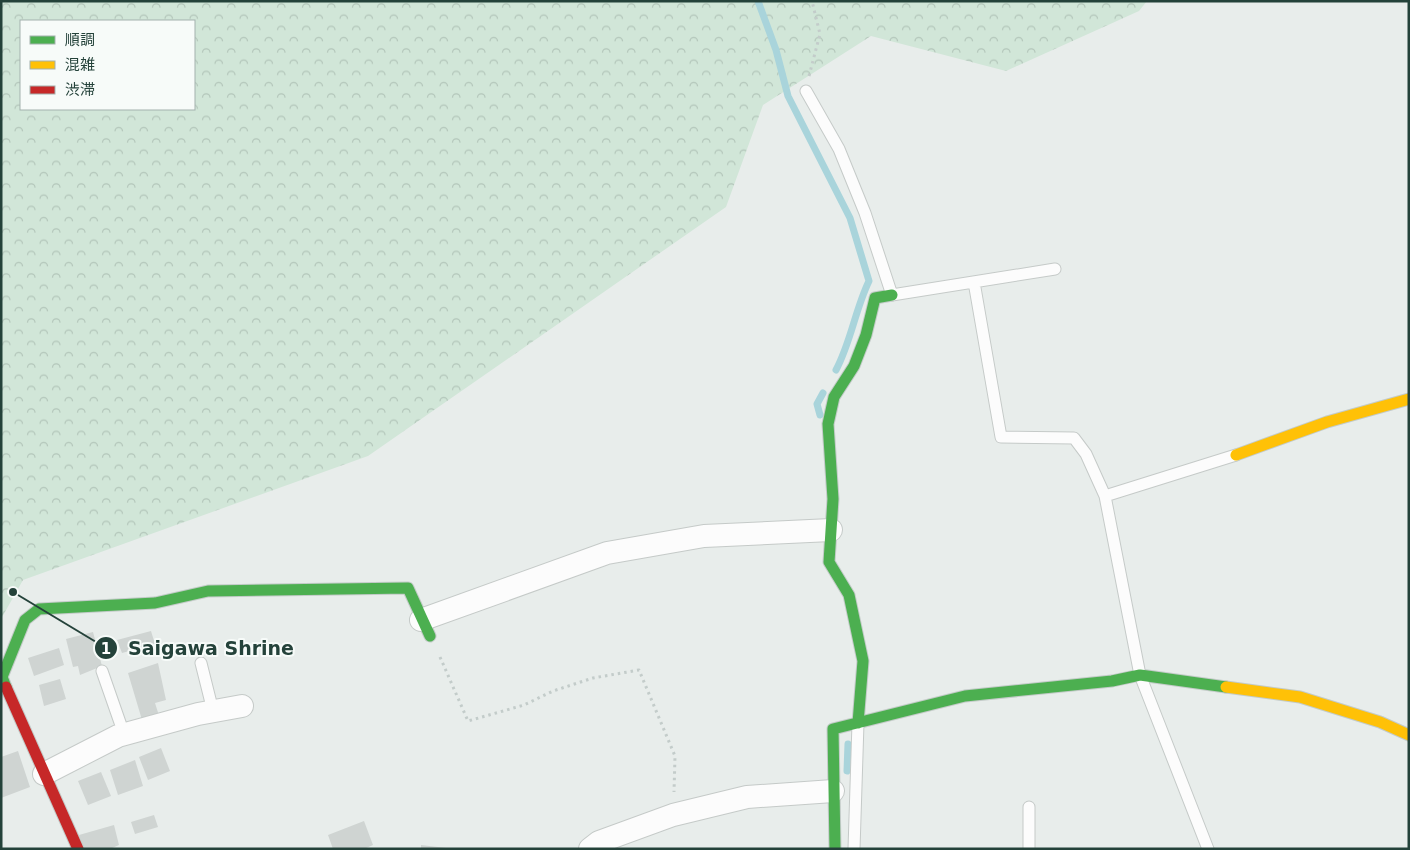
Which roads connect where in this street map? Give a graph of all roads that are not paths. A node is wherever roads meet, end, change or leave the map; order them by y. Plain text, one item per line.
1 (806, 91) road end
2 (1055, 269) dead end
3 (974, 282) junction
4 (892, 295) junction
5 (1409, 399) edge
6 (1236, 455) joint
7 (1105, 496) junction
8 (831, 530) junction
9 (426, 628) joint
10 (201, 663) dead end
11 (102, 671) dead end
12 (1140, 675) junction
13 (242, 706) dead end
14 (212, 711) junction
15 (858, 724) junction
16 (124, 734) junction
17 (1409, 735) edge
18 (44, 774) junction
19 (833, 791) junction
20 (1029, 807) dead end
21 (78, 849) edge
22 (590, 849) edge
23 (835, 849) edge
24 (854, 849) edge
25 (1029, 849) edge
26 (1208, 849) edge

1 - 4 lane
2 - 3 lane
3 - 4 lane
3 - 7 lane
4 - 8 street
5 - 6 street
6 - 7 lane
7 - 12 lane
8 - 9 street
8 - 15 street
9 - 18 street
10 - 14 lane
11 - 16 lane
12 - 15 street
12 - 17 street
12 - 26 lane
13 - 14 street
14 - 16 street
15 - 19 street
15 - 24 lane
16 - 18 street
18 - 21 street
19 - 22 street
19 - 23 street
20 - 25 lane

